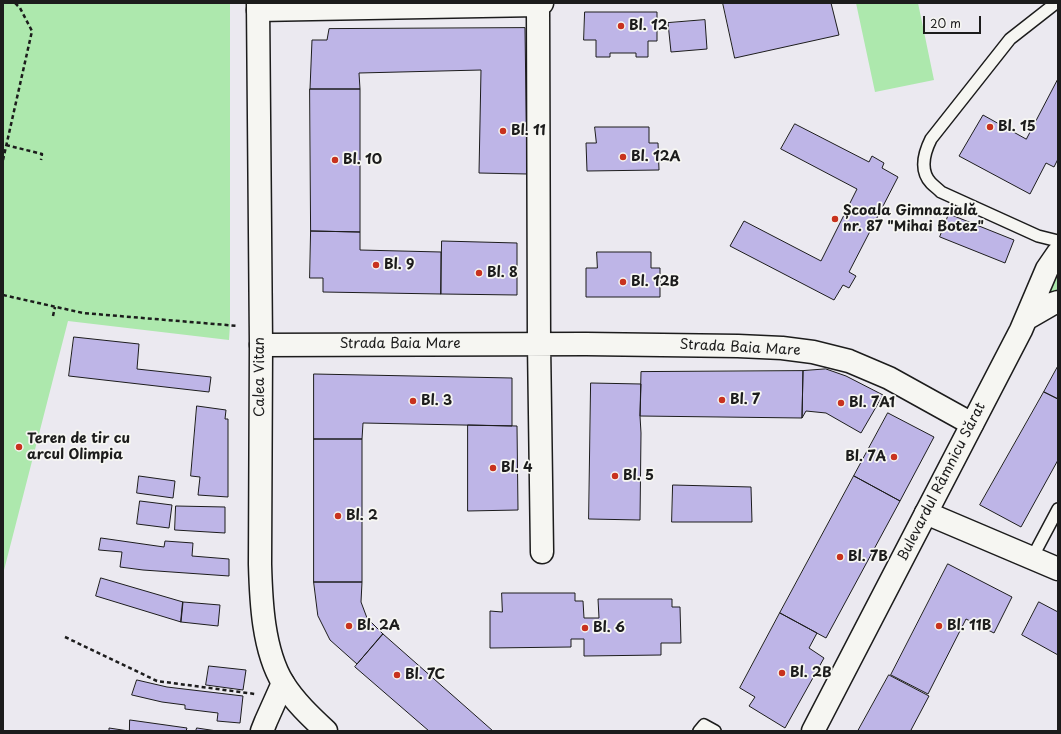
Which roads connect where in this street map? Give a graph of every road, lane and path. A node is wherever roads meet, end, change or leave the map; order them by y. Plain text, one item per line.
1 (15, 3) edge
2 (1056, 3) edge
3 (540, 4) edge
4 (418, 5) edge
5 (258, 7) edge
6 (6, 145) junction
7 (3, 160) edge
8 (41, 160) dead end
9 (1058, 241) edge
10 (1058, 253) edge
11 (3, 295) edge
12 (1058, 302) edge
13 (55, 307) junction
14 (53, 316) dead end
15 (1026, 319) junction
16 (238, 326) dead end
17 (539, 343) junction
18 (261, 345) junction
19 (972, 424) junction
20 (1058, 509) edge
21 (926, 513) junction
22 (542, 552) dead end
23 (1032, 558) junction
24 (1058, 569) edge
25 (65, 637) dead end
26 (280, 690) junction
27 (262, 731) edge
28 (326, 731) edge
29 (699, 731) edge
30 (715, 731) edge
31 (813, 731) edge

1 - 6 path
2 - 9 lane
3 - 4 street
3 - 17 street
4 - 5 street
5 - 18 street, Calea Vitan
6 - 7 path
6 - 8 path
10 - 15 street, Bulevardul Râmnicu Sărat
11 - 13 path
12 - 15 street
13 - 14 path
13 - 16 path
15 - 19 street, Bulevardul Râmnicu Sărat
17 - 18 street, Strada Baia Mare
17 - 19 street, Strada Baia Mare
17 - 22 street
18 - 26 street, Calea Vitan
19 - 21 street, Bulevardul Râmnicu Sărat
20 - 23 lane
21 - 23 street
21 - 31 street, Bulevardul Râmnicu Sărat
23 - 24 street
25 - 26 path
26 - 27 street
26 - 28 street, Calea Vitan
29 - 30 lane

